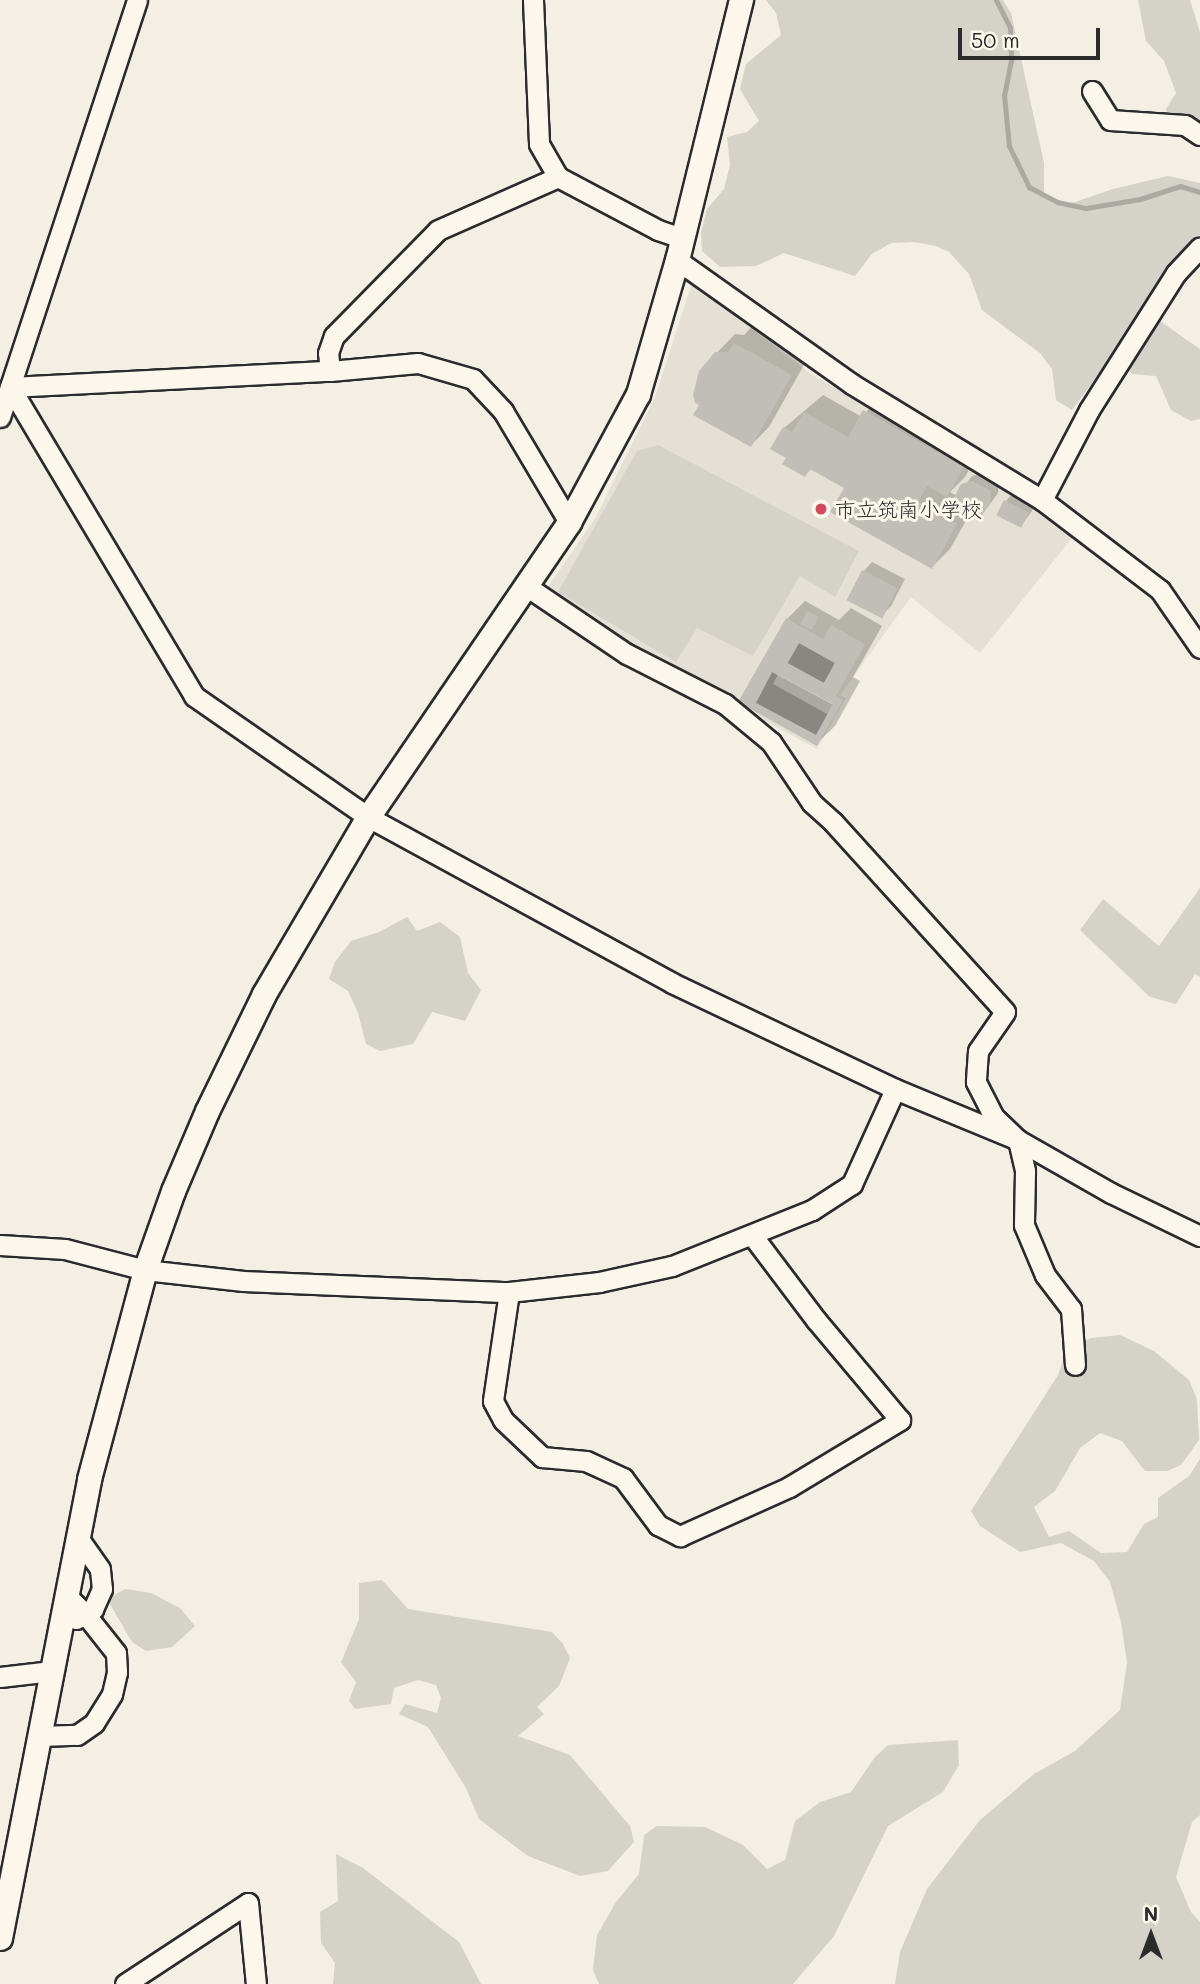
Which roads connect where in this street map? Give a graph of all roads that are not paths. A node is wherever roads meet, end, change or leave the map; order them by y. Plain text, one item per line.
1 (137, 0) edge
2 (533, 0) edge
3 (741, 0) edge
4 (1092, 91) dead end
5 (1200, 135) edge
6 (558, 177) junction
7 (1200, 247) edge
8 (679, 249) junction
9 (330, 371) junction
10 (6, 393) edge
11 (0, 417) edge
12 (1042, 500) junction
13 (569, 522) junction
14 (526, 586) junction
15 (1200, 648) edge
16 (368, 817) junction
17 (895, 1089) junction
18 (1018, 1140) junction
19 (752, 1235) junction
20 (1200, 1237) edge
21 (0, 1245) edge
22 (145, 1270) junction
23 (509, 1292) junction
24 (1075, 1365) dead end
25 (78, 1538) junction
26 (66, 1596) junction
27 (86, 1615) junction
28 (61, 1624) junction
29 (52, 1671) junction
30 (0, 1677) edge
31 (40, 1736) junction
32 (0, 1938) edge
33 (125, 1984) edge
34 (256, 1984) edge

1 - 10 street
2 - 6 street
3 - 8 street
4 - 5 street
6 - 8 street
6 - 9 street
7 - 12 street
8 - 12 street
8 - 13 street
9 - 10 street
9 - 13 street
10 - 11 street
10 - 16 street
12 - 15 street
13 - 14 street
14 - 16 street
14 - 18 street
16 - 17 street
16 - 22 street
17 - 18 street
17 - 19 street
18 - 20 street
18 - 24 street
19 - 23 street
19 - 23 street
21 - 22 street
22 - 23 street
22 - 25 street
25 - 26 street
25 - 27 street
26 - 27 street
26 - 28 street
27 - 28 street
27 - 31 street
28 - 29 street
29 - 30 street
29 - 31 street
31 - 32 street
33 - 34 street

